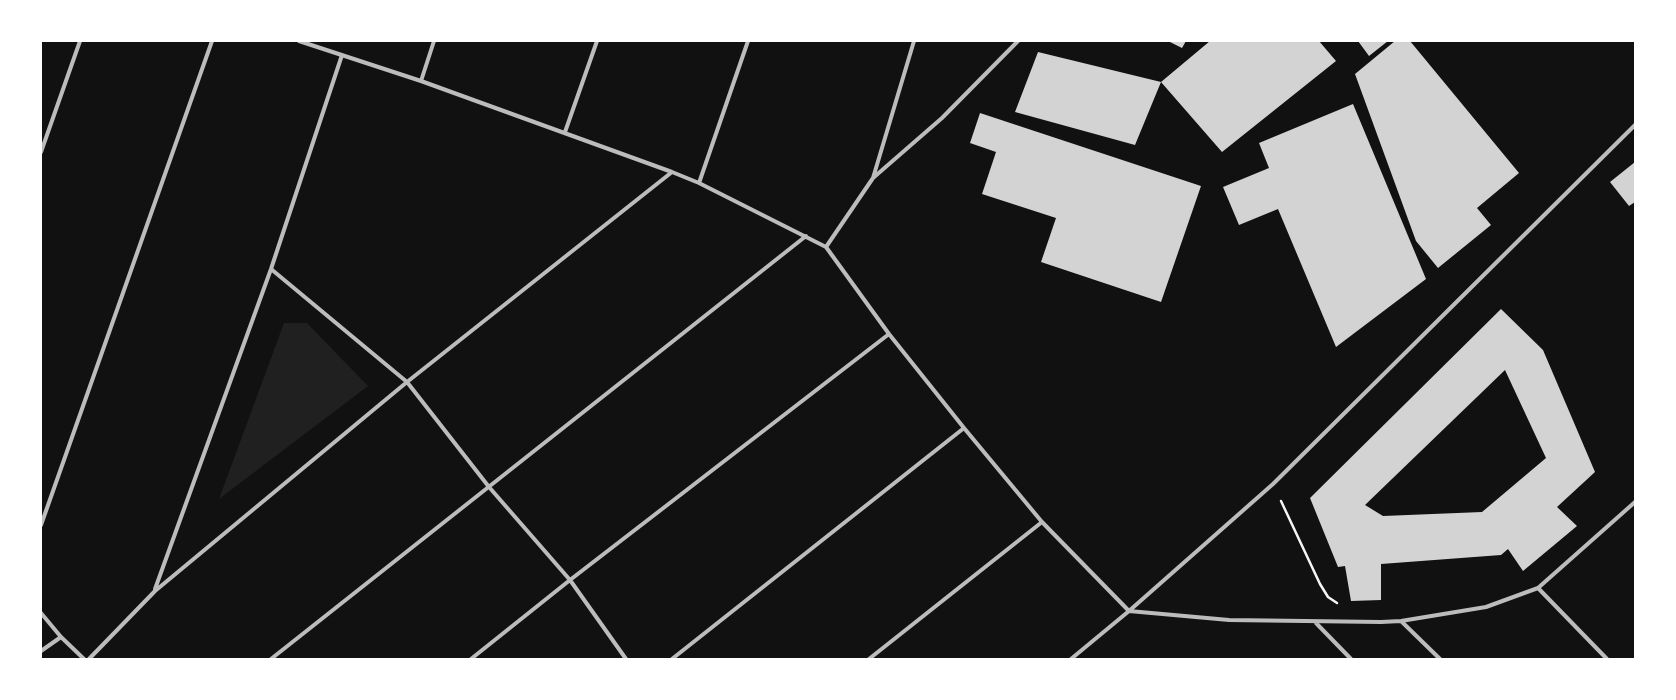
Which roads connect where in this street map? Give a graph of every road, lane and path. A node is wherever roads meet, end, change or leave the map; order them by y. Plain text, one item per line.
1 (80, 41) edge
2 (212, 41) edge
3 (299, 41) edge
4 (434, 41) edge
5 (597, 41) edge
6 (748, 41) edge
7 (914, 41) edge
8 (1018, 41) edge
9 (342, 55) junction
10 (420, 80) junction
11 (1635, 125) edge
12 (565, 132) junction
13 (41, 152) edge
14 (672, 172) junction
15 (873, 178) junction
16 (699, 183) junction
17 (806, 236) junction
18 (826, 247) junction
19 (271, 269) junction
20 (889, 334) junction
21 (407, 382) junction
22 (964, 428) junction
23 (1273, 484) junction
24 (489, 488) junction
25 (1635, 502) edge
26 (1042, 522) junction
27 (41, 525) edge
28 (570, 580) junction
29 (1538, 588) junction
30 (155, 591) junction
31 (1339, 604) dead end
32 (1129, 611) junction
33 (41, 613) edge
34 (1401, 621) junction
35 (1316, 623) junction
36 (61, 636) junction
37 (41, 651) edge
38 (84, 659) edge
39 (89, 659) edge
40 (271, 659) edge
41 (472, 659) edge
42 (626, 659) edge
43 (672, 659) edge
44 (869, 659) edge
45 (1071, 659) edge
46 (1351, 659) edge
47 (1440, 659) edge
48 (1607, 659) edge

1 - 13 street
2 - 27 street
3 - 9 street
4 - 10 street
5 - 12 street
6 - 16 street
7 - 15 street
8 - 15 street
9 - 10 street
9 - 19 street
10 - 12 street
11 - 23 street
12 - 14 street
14 - 16 street
14 - 21 street
15 - 18 street
16 - 17 street
17 - 18 street
17 - 24 street
18 - 20 street
19 - 21 street
19 - 30 street
20 - 22 street
20 - 28 street
21 - 24 street
21 - 30 street
22 - 26 street
22 - 43 street
23 - 31 path
23 - 32 street
24 - 28 street
24 - 40 street
25 - 29 street
26 - 32 street
26 - 44 street
28 - 41 street
28 - 42 street
29 - 34 street
29 - 48 street
30 - 39 street
32 - 35 street
32 - 45 street
33 - 36 street
34 - 35 street
34 - 47 street
35 - 46 street
36 - 37 street
36 - 38 street

